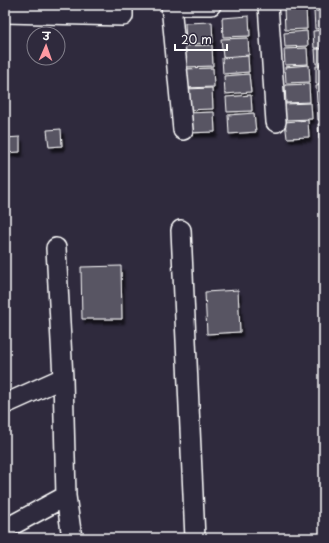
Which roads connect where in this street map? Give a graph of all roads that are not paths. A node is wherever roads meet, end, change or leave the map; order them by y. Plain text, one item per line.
1 (122, 5) edge
2 (211, 5) edge
3 (268, 5) edge
4 (5, 13) edge
5 (276, 122) dead end
6 (183, 130) dead end
7 (181, 230) dead end
8 (56, 248) dead end
9 (63, 378) junction
10 (5, 404) edge
11 (66, 496) junction
12 (5, 529) edge
13 (72, 538) edge
14 (195, 538) edge

1 - 4 street
2 - 6 street
3 - 5 street
7 - 14 street
8 - 9 street
9 - 10 street
9 - 11 street
11 - 12 street
11 - 13 street

